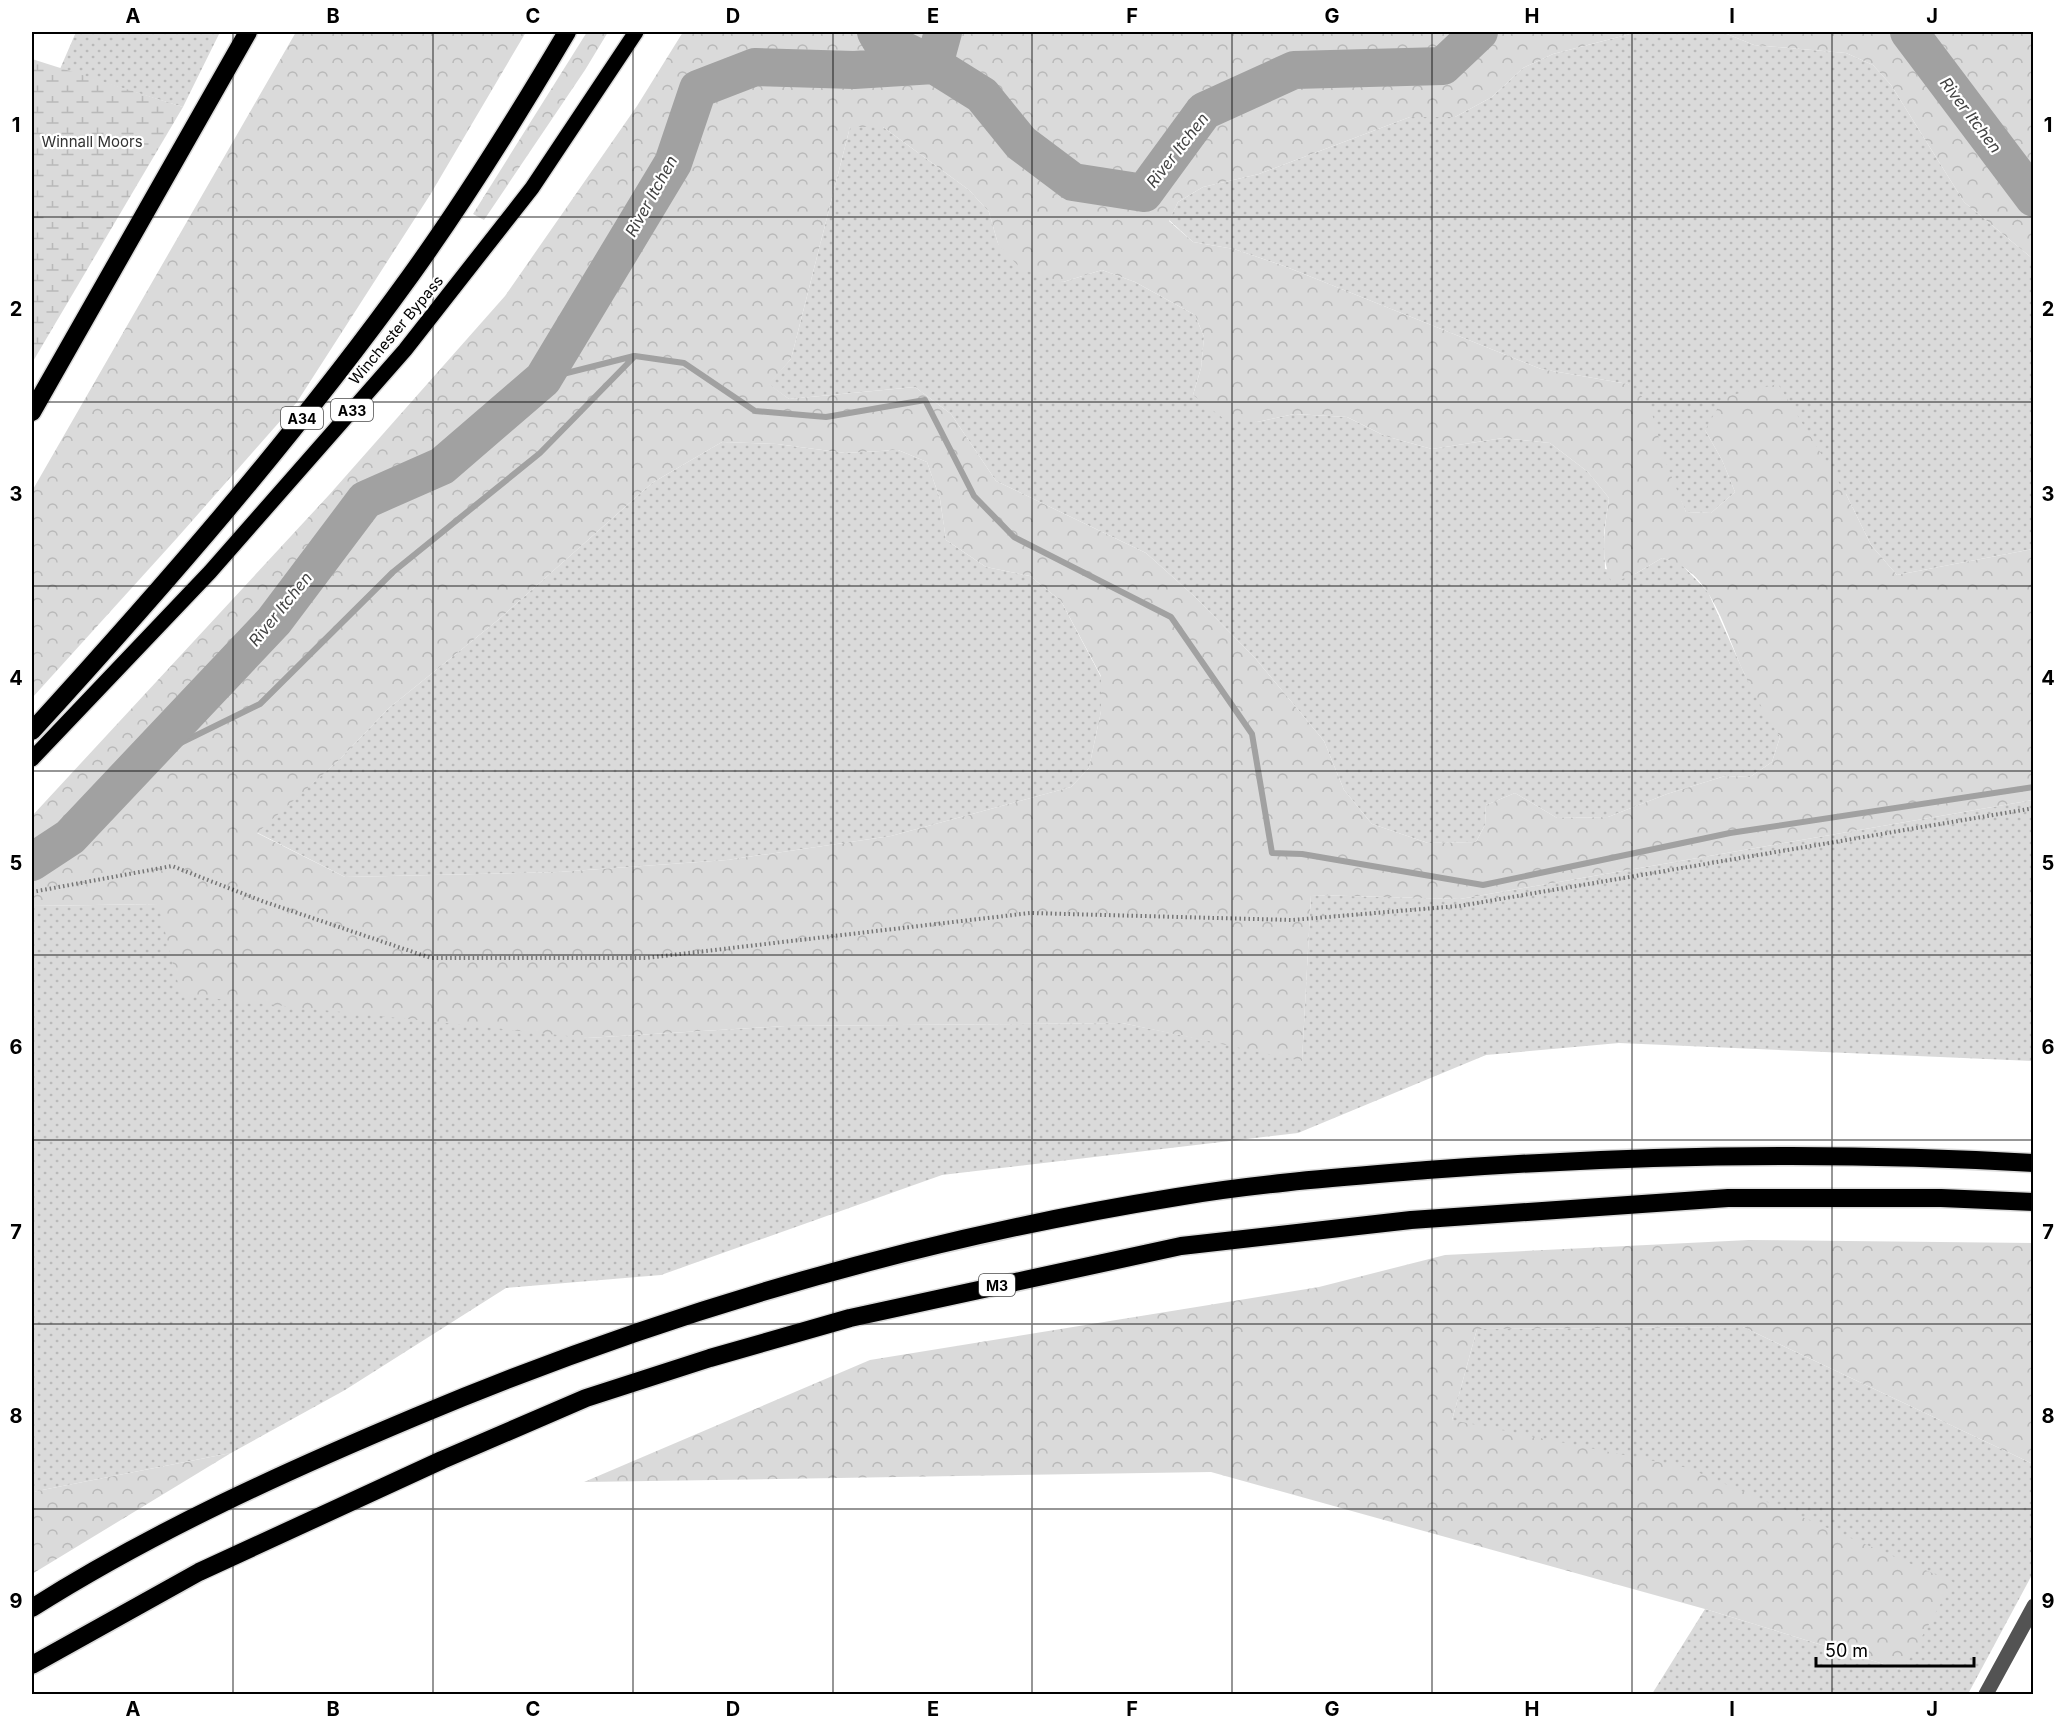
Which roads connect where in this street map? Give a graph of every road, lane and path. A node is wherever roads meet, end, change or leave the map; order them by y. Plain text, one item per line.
1 (248, 32) edge
2 (567, 32) edge
3 (636, 32) edge
4 (32, 412) edge
5 (32, 731) edge
6 (32, 759) edge
7 (2034, 808) edge
8 (32, 892) edge
9 (2034, 1163) edge
10 (2034, 1202) edge
11 (2034, 1606) edge
12 (32, 1608) edge
13 (32, 1665) edge
14 (1986, 1695) edge

1 - 4 highway
2 - 5 highway, A34
3 - 6 main road, Winchester Bypass / A33
7 - 8 path
9 - 12 highway
10 - 13 highway, M3
11 - 14 street

